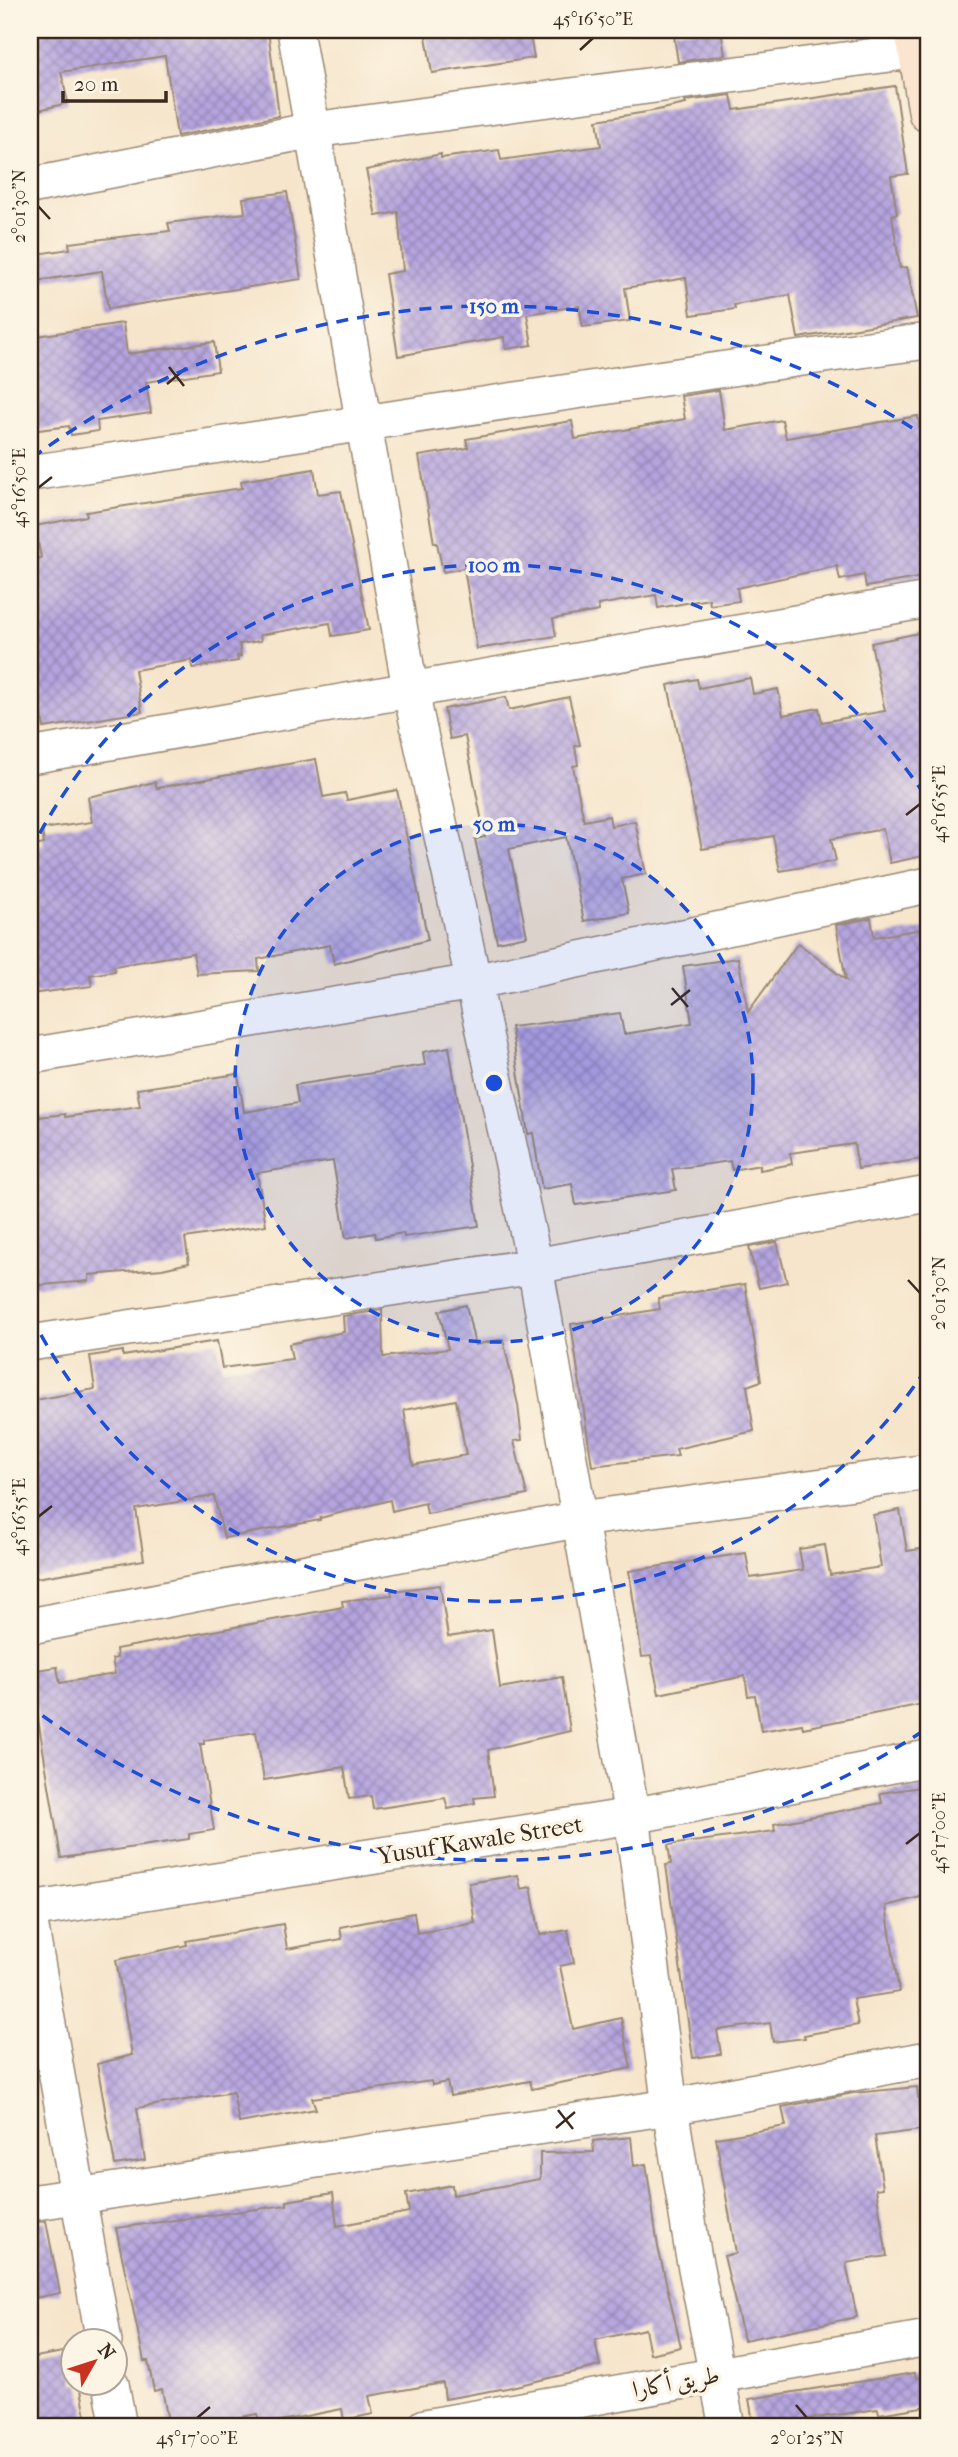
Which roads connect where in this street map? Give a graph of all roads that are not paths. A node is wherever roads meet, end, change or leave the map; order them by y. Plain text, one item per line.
1 (295, 30) edge
2 (920, 43) edge
3 (928, 113) edge
4 (313, 130) junction
5 (30, 186) edge
6 (928, 341) edge
7 (364, 425) junction
8 (30, 473) edge
9 (928, 600) edge
10 (410, 688) junction
11 (30, 756) edge
12 (928, 885) edge
13 (473, 982) junction
14 (30, 1056) edge
15 (928, 1194) edge
16 (535, 1266) junction
17 (30, 1343) edge
18 (928, 1472) edge
19 (580, 1518) junction
20 (30, 1626) edge
21 (928, 1758) edge
22 (632, 1816) junction
23 (30, 1910) edge
24 (30, 1923) edge
25 (928, 2059) edge
26 (670, 2107) junction
27 (78, 2194) junction
28 (30, 2203) edge
29 (102, 2328) edge
30 (928, 2338) edge
31 (716, 2375) junction
32 (114, 2398) edge
33 (119, 2427) edge
34 (425, 2427) edge
35 (727, 2427) edge

1 - 4 street
2 - 3 main road
2 - 4 street
4 - 5 street
4 - 7 street
6 - 7 street
7 - 8 street
7 - 10 street
9 - 10 street
10 - 11 street
10 - 13 street
12 - 13 street
13 - 14 street
13 - 16 street
15 - 16 street
16 - 17 street
16 - 19 street
18 - 19 street
19 - 20 street
19 - 22 street
21 - 22 street, Yusuf Kawale Street
22 - 23 street, Yusuf Kawale Street
22 - 26 street
24 - 27 street
25 - 26 street
26 - 27 street
26 - 31 street
27 - 28 street
27 - 29 street
30 - 31 street, طريق أكارا
31 - 34 street, طريق أكارا
31 - 35 street
32 - 33 street

